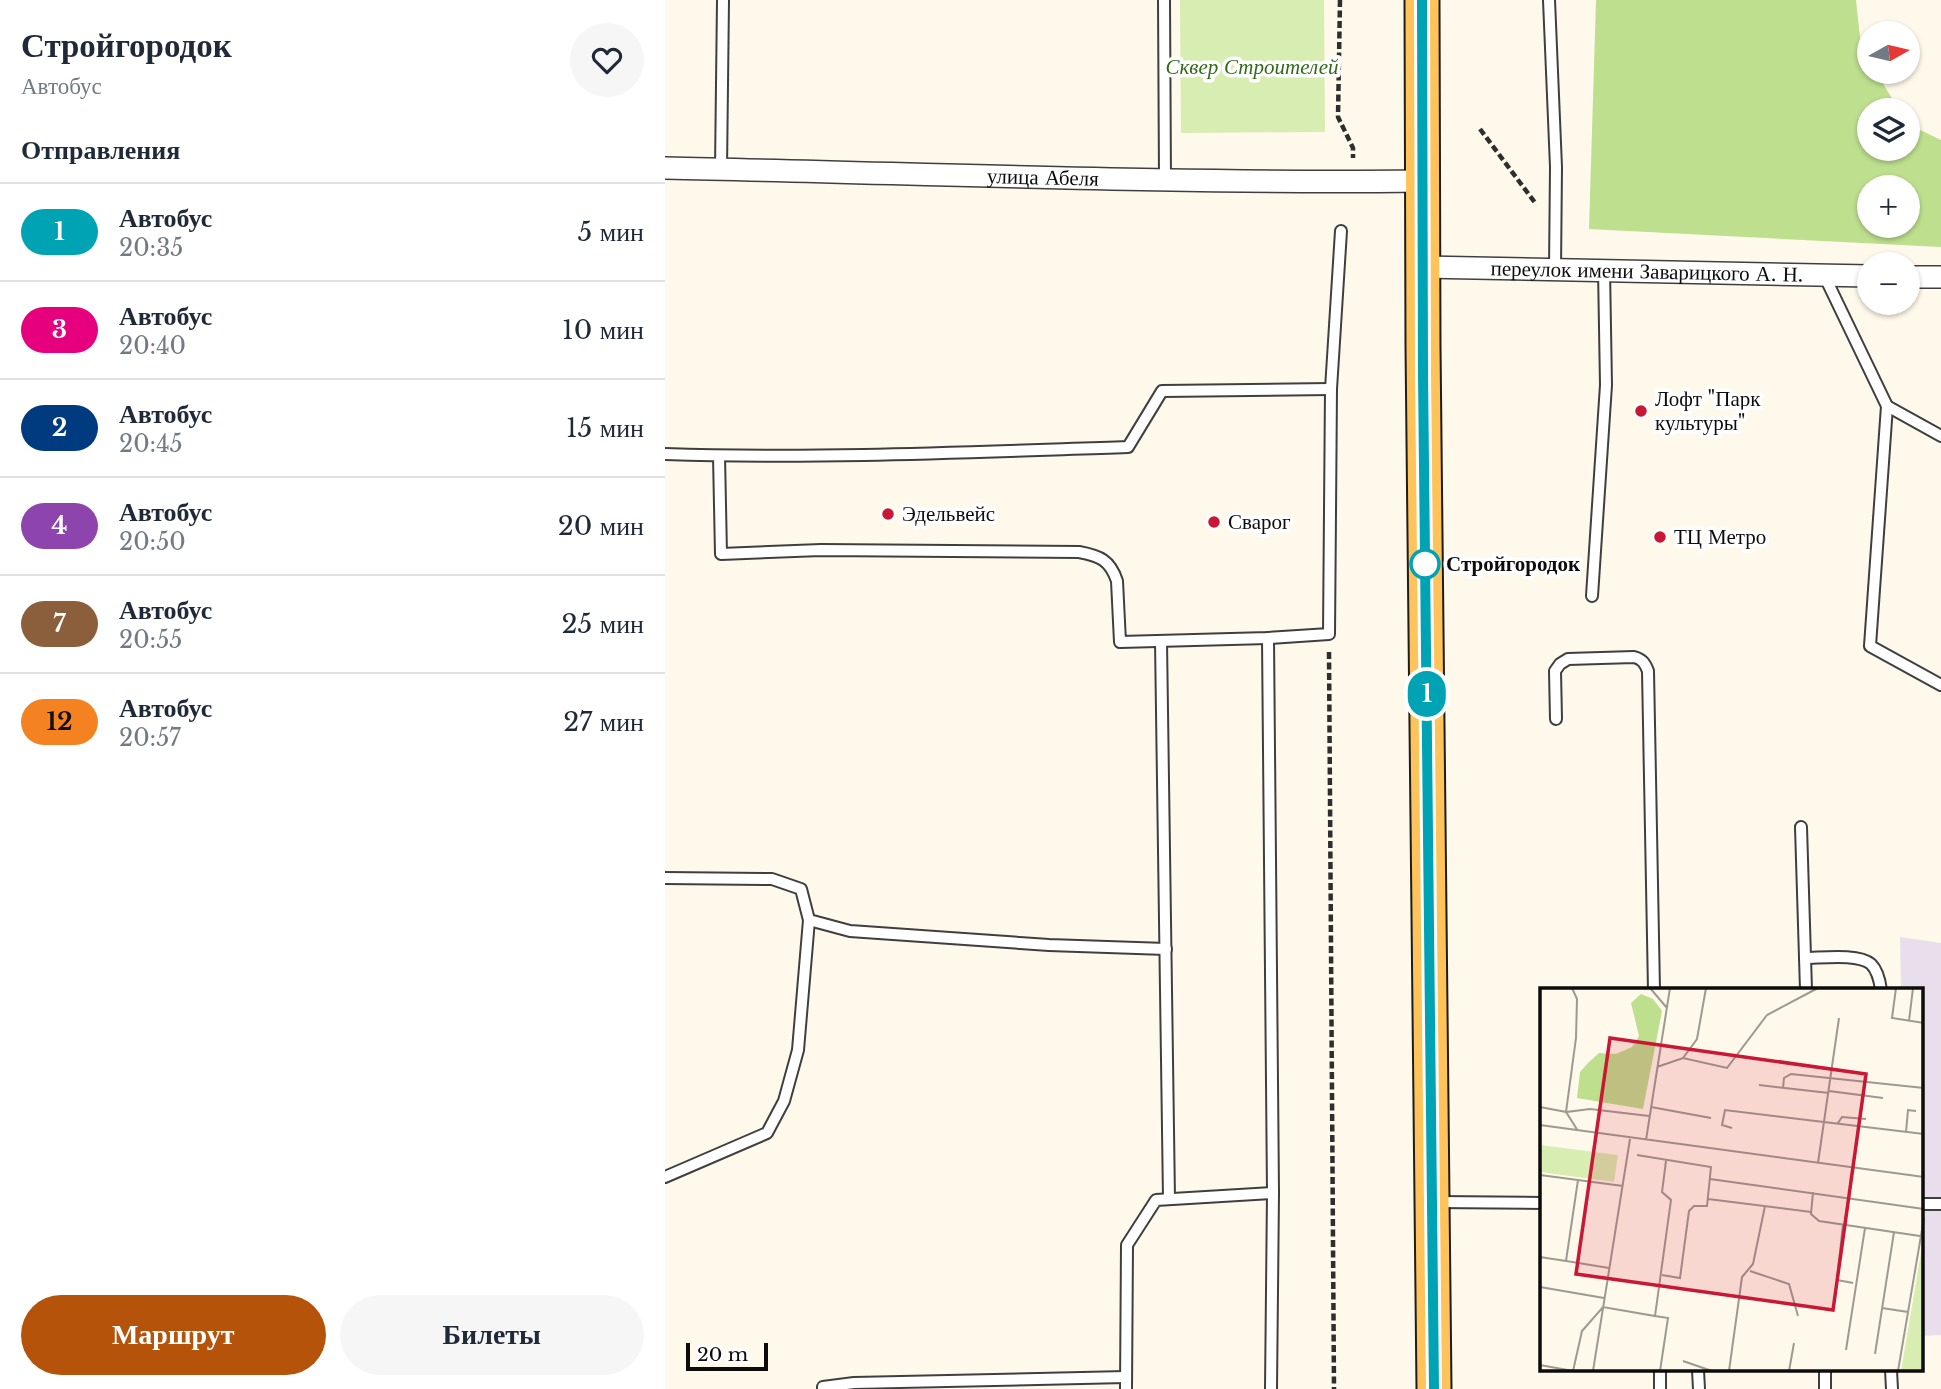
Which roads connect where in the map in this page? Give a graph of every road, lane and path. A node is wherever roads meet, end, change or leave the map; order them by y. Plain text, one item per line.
1 (723, 0) edge
2 (1164, 0) edge
3 (1340, 0) edge
4 (1422, 0) edge
5 (1549, 0) edge
6 (1479, 129) dead end
7 (665, 168) edge
8 (721, 169) junction
9 (1165, 180) junction
10 (1421, 181) junction
11 (1352, 183) junction
12 (1556, 229) junction
13 (1341, 231) dead end
14 (1423, 267) junction
15 (1556, 269) junction
16 (1605, 270) junction
17 (1824, 275) junction
18 (1857, 276) edge
19 (1920, 276) edge
20 (1941, 277) edge
21 (1331, 389) junction
22 (1887, 406) junction
23 (1941, 436) edge
24 (665, 454) edge
25 (719, 456) junction
26 (1592, 596) dead end
27 (1329, 634) junction
28 (1268, 638) junction
29 (1161, 641) junction
30 (1941, 685) edge
31 (1556, 719) dead end
32 (1801, 827) dead end
33 (665, 878) edge
34 (809, 920) junction
35 (1165, 949) junction
36 (1805, 958) junction
37 (1654, 988) edge
38 (1806, 988) edge
39 (1880, 988) edge
40 (665, 1177) edge
41 (1273, 1193) junction
42 (1169, 1199) junction
43 (1433, 1202) junction
44 (1540, 1203) edge
45 (1923, 1204) edge
46 (1941, 1204) edge
47 (1126, 1377) junction
48 (823, 1389) edge
49 (1126, 1389) edge
50 (1271, 1389) edge
51 (1334, 1389) edge
52 (1434, 1389) edge

1 - 8 lane
2 - 9 lane
3 - 11 path
4 - 10 main road
5 - 12 lane
6 - 12 path
7 - 8 street, улица Абеля
8 - 9 street, улица Абеля
9 - 11 street, улица Абеля
10 - 11 street, улица Абеля
10 - 14 main road
12 - 15 lane
13 - 21 lane
14 - 15 street, переулок имени Заварицкого А. Н.
14 - 43 main road
15 - 16 street, переулок имени Заварицкого А. Н.
16 - 17 street, переулок имени Заварицкого А. Н.
16 - 26 lane
17 - 18 street, переулок имени Заварицкого А. Н.
17 - 22 lane
19 - 20 street
21 - 25 lane
21 - 27 lane
22 - 23 lane
22 - 30 lane
24 - 25 lane
25 - 29 lane
27 - 28 lane
27 - 51 path
28 - 29 lane
28 - 41 lane
29 - 35 lane
31 - 37 lane
32 - 36 lane
33 - 34 lane
34 - 35 lane
34 - 40 lane
35 - 42 lane
36 - 38 lane
36 - 39 lane
41 - 42 lane
41 - 50 lane
42 - 47 lane
43 - 44 lane
43 - 52 main road
45 - 46 lane
47 - 48 lane
47 - 49 lane

